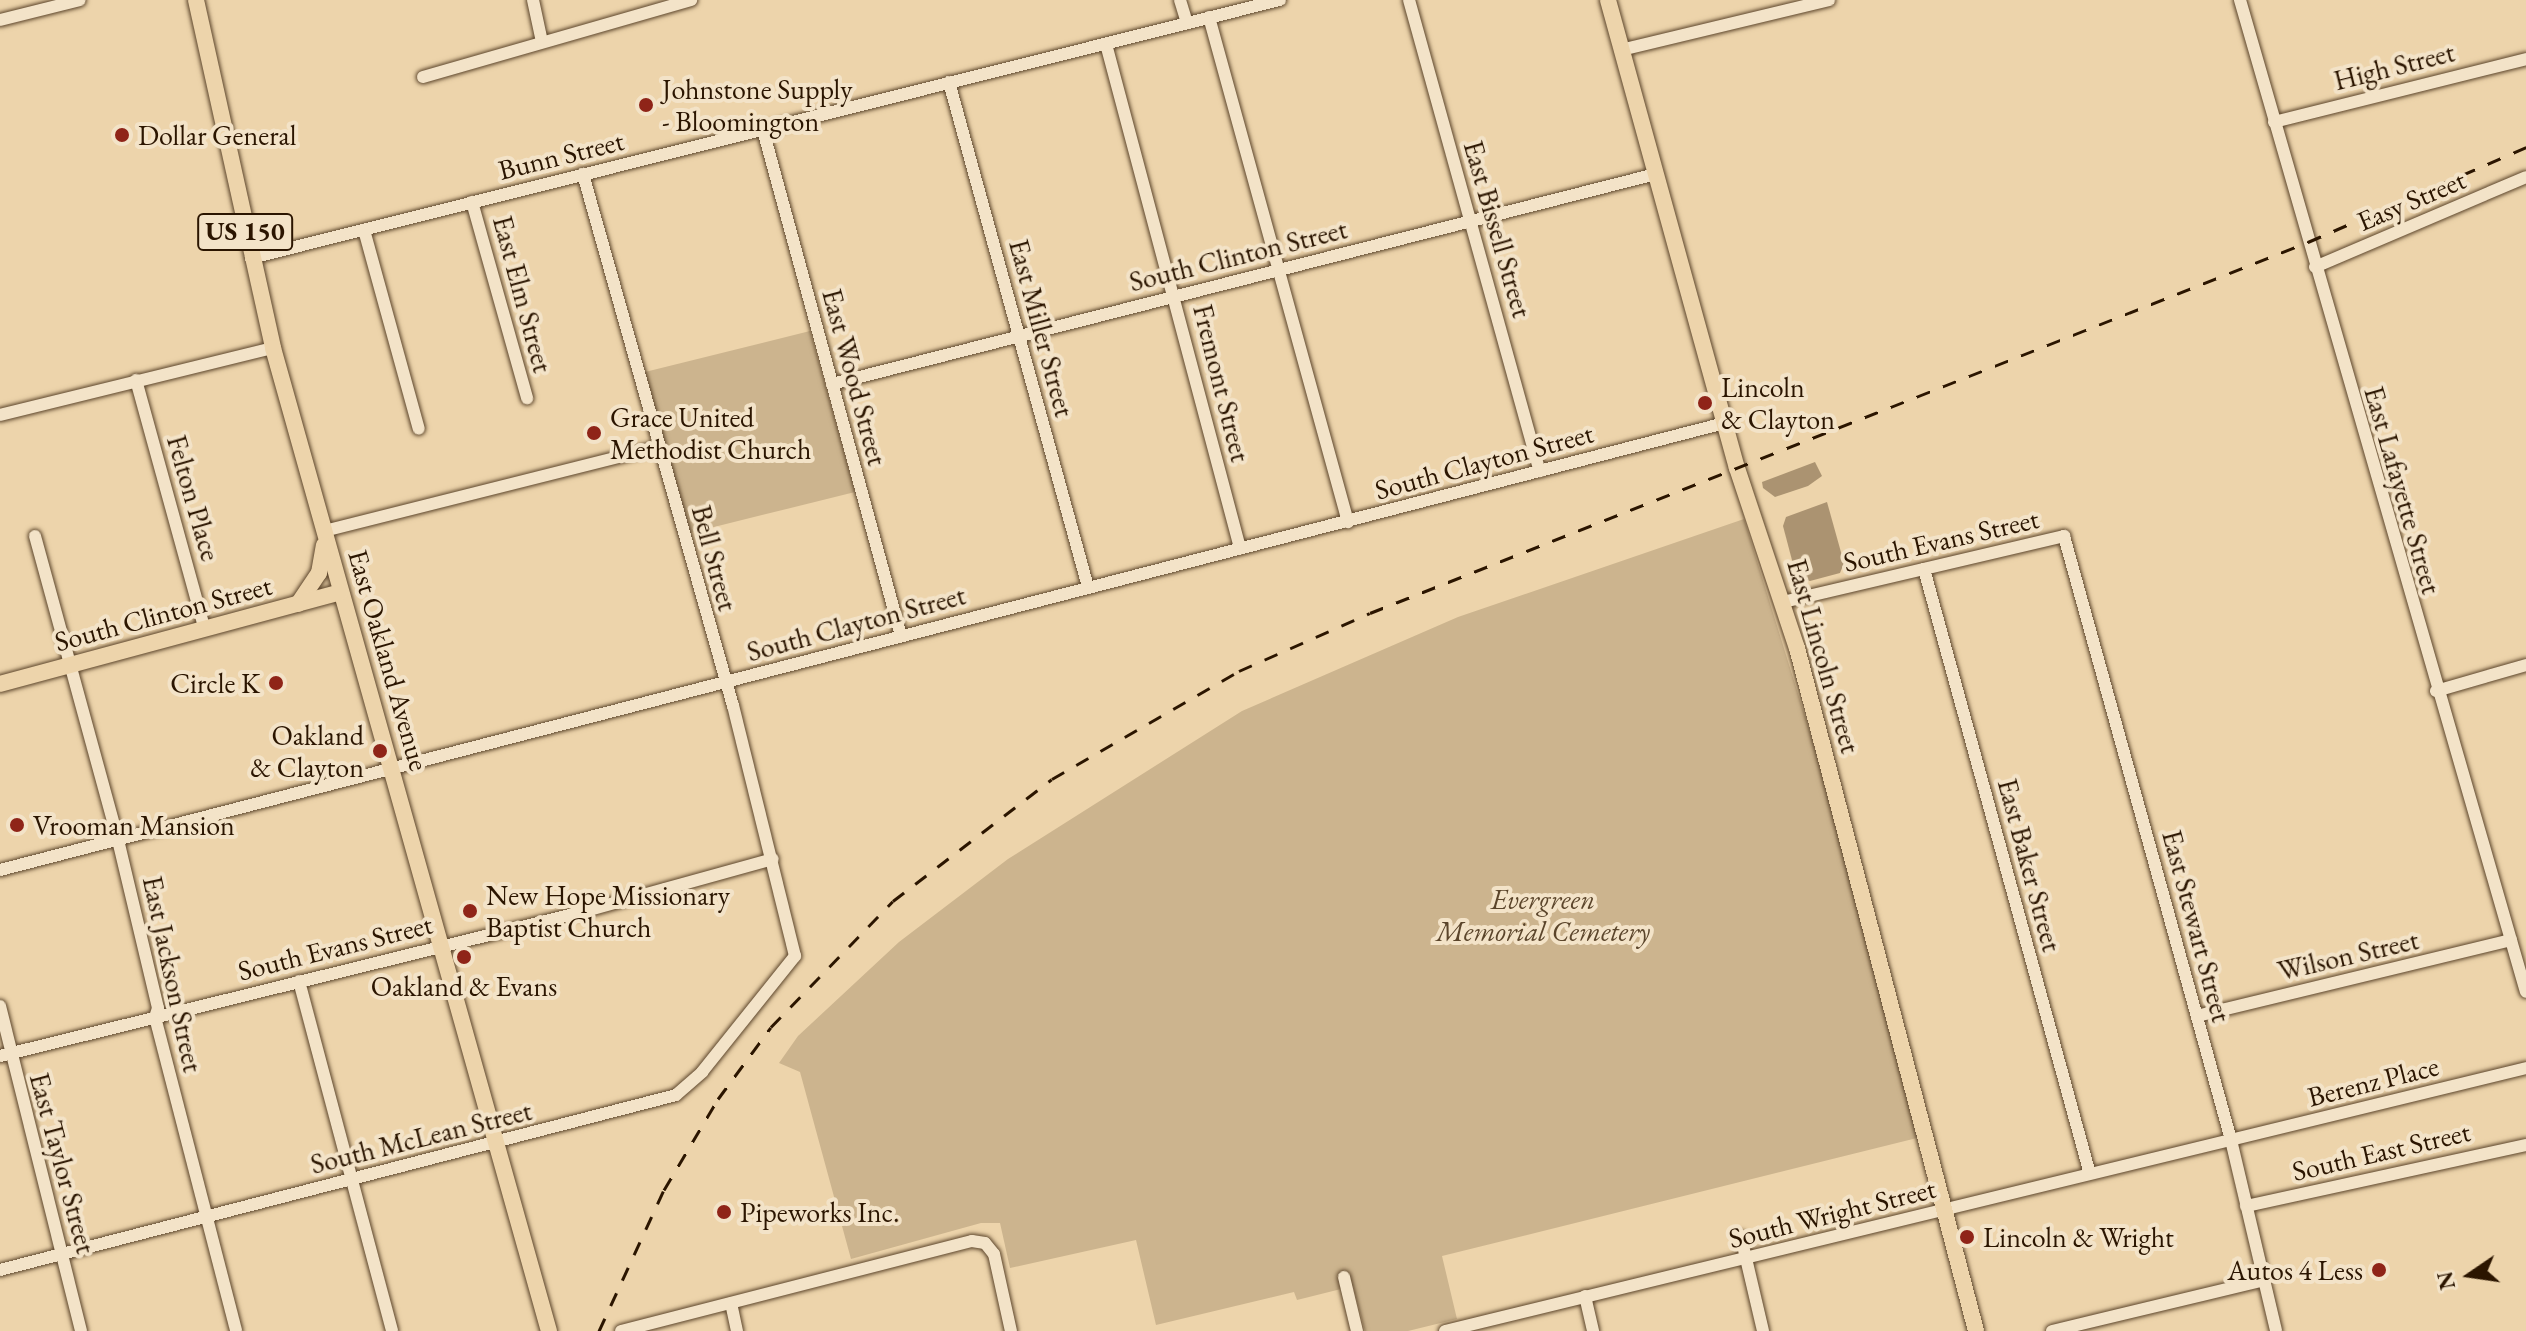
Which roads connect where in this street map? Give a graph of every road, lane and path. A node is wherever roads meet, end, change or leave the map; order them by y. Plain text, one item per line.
1 (80, 0) edge
2 (196, 0) edge
3 (533, 0) edge
4 (691, 0) edge
5 (1180, 0) edge
6 (1280, 0) edge
7 (1409, 0) edge
8 (1608, 0) edge
9 (1829, 0) edge
10 (2240, 0) edge
11 (1209, 17) junction
12 (0, 20) edge
13 (1187, 23) junction
14 (542, 42) junction
15 (1106, 44) junction
16 (1621, 50) junction
17 (2526, 59) edge
18 (423, 77) dead end
19 (949, 82) junction
20 (2274, 122) junction
21 (763, 130) junction
22 (583, 174) junction
23 (1656, 174) junction
24 (2526, 177) edge
25 (472, 202) junction
26 (1471, 222) junction
27 (364, 230) junction
28 (251, 258) junction
29 (2315, 267) junction
30 (1279, 272) junction
31 (1175, 299) junction
32 (1019, 337) junction
33 (273, 348) junction
34 (136, 380) junction
35 (832, 384) junction
36 (527, 398) dead end
37 (0, 415) edge
38 (1725, 423) junction
39 (419, 429) dead end
40 (659, 447) junction
41 (1540, 471) junction
42 (1348, 522) junction
43 (325, 534) junction
44 (35, 536) dead end
45 (2064, 536) joint
46 (1240, 548) junction
47 (1924, 569) junction
48 (1088, 587) junction
49 (340, 592) junction
50 (1783, 602) junction
51 (298, 604) junction
52 (205, 630) junction
53 (901, 636) junction
54 (72, 665) junction
55 (2526, 665) edge
56 (725, 682) junction
57 (0, 684) edge
58 (2436, 691) junction
59 (394, 771) junction
60 (118, 840) junction
61 (773, 859) junction
62 (0, 870) edge
63 (2511, 940) junction
64 (443, 945) junction
65 (795, 956) joint
66 (299, 981) junction
67 (2526, 992) edge
68 (0, 1006) edge
69 (2197, 1016) junction
70 (155, 1017) junction
71 (6, 1054) edge
72 (2526, 1068) edge
73 (2231, 1140) junction
74 (498, 1143) junction
75 (2526, 1145) edge
76 (2090, 1174) junction
77 (352, 1179) junction
78 (2246, 1206) junction
79 (1947, 1210) junction
80 (206, 1216) junction
81 (1741, 1237) dead end
82 (62, 1254) junction
83 (1746, 1259) junction
84 (0, 1270) edge
85 (1344, 1277) dead end
86 (2264, 1280) junction
87 (1585, 1296) junction
88 (731, 1303) junction
89 (81, 1331) edge
90 (236, 1331) edge
91 (392, 1331) edge
92 (549, 1331) edge
93 (621, 1331) edge
94 (737, 1331) edge
95 (1011, 1331) edge
96 (1357, 1331) edge
97 (1445, 1331) edge
98 (1593, 1331) edge
99 (1763, 1331) edge
100 (1976, 1331) edge
101 (2052, 1331) edge
102 (2276, 1331) edge

1 - 12 street
2 - 28 main road, East Oakland Avenue / US 150
3 - 14 street
4 - 14 street
5 - 13 street
6 - 11 street, Bunn Street
7 - 26 street, East Bissell Street
8 - 16 main road, East Lincoln Street
9 - 16 street
10 - 20 street, East Lafayette Street
11 - 13 street, Bunn Street
11 - 30 street
13 - 15 street, Bunn Street
14 - 18 street
15 - 19 street, Bunn Street
15 - 31 street, Fremont Street
16 - 23 main road, East Lincoln Street
17 - 20 street, High Street
19 - 21 street, Bunn Street
19 - 32 street, East Miller Street
20 - 29 street, East Lafayette Street
21 - 22 street, Bunn Street
21 - 35 street, East Wood Street
22 - 25 street, Bunn Street
22 - 40 street, Bell Street
23 - 26 street, South Clinton Street
23 - 38 main road, East Lincoln Street
24 - 29 street, Easy Street
25 - 27 street, Bunn Street
25 - 36 street, East Elm Street
26 - 30 street, South Clinton Street
26 - 41 street, East Bissell Street
27 - 28 street, Bunn Street
27 - 39 street
28 - 33 main road, East Oakland Avenue / US 150
29 - 58 street, East Lafayette Street
30 - 31 street, South Clinton Street
30 - 42 street
31 - 32 street, South Clinton Street
31 - 46 street, Fremont Street
32 - 35 street, South Clinton Street
32 - 48 street, East Miller Street
33 - 34 street
33 - 43 main road, East Oakland Avenue / US 150
34 - 37 street
34 - 52 street, Felton Place
35 - 53 street, East Wood Street
38 - 41 street, South Clayton Street
38 - 50 main road, East Lincoln Street
40 - 43 street
40 - 56 street, Bell Street
41 - 42 street, South Clayton Street
42 - 46 street, South Clayton Street
43 - 49 main road, East Oakland Avenue / US 150
43 - 51 main road
44 - 54 street, East Jackson Street
45 - 47 street, South Evans Street
45 - 69 street, East Stewart Street
46 - 48 street, South Clayton Street
47 - 50 street, South Evans Street
47 - 76 street, East Baker Street
48 - 53 street, South Clayton Street
49 - 51 main road, South Clinton Street
49 - 59 main road, East Oakland Avenue
50 - 79 main road, East Lincoln Street
51 - 52 main road, South Clinton Street
52 - 54 main road, South Clinton Street
53 - 56 street, South Clayton Street
54 - 57 main road, South Clinton Street
54 - 60 street, East Jackson Street
55 - 58 street
56 - 59 street, South Clayton Street
56 - 61 street, Bell Street
58 - 63 street, East Lafayette Street
59 - 60 street, South Clayton Street
59 - 64 main road, East Oakland Avenue
60 - 62 street, South Clayton Street
60 - 70 street, East Jackson Street
61 - 64 street, South Evans Street
61 - 65 street, Bell Street
63 - 67 street, East Lafayette Street
63 - 69 street, Wilson Street
64 - 66 street, South Evans Street
64 - 74 main road, East Oakland Avenue
65 - 74 street, South McLean Street
66 - 70 street, South Evans Street
66 - 77 street
68 - 71 street, East Taylor Street
69 - 73 street, East Stewart Street
70 - 71 street, South Evans Street
70 - 80 street, East Jackson Street
71 - 82 street, East Taylor Street
72 - 73 street, Berenz Place
73 - 76 street, South Wright Street
73 - 78 street, East Stewart Street
74 - 77 street, South McLean Street
74 - 92 main road, East Oakland Avenue
75 - 78 street, South East Street
76 - 79 street, South Wright Street
77 - 80 street, South McLean Street
77 - 91 street
78 - 86 street, East Stewart Street
79 - 83 street, South Wright Street
79 - 100 main road, East Lincoln Street
80 - 82 street, South McLean Street
80 - 90 street, East Jackson Street
81 - 83 street
82 - 84 street, South McLean Street
82 - 89 street, East Taylor Street
83 - 87 street, South Wright Street
83 - 99 street
85 - 96 street
86 - 101 street
86 - 102 street, East Stewart Street
87 - 97 street, South Wright Street
87 - 98 street
88 - 93 street
88 - 94 street
88 - 95 street

